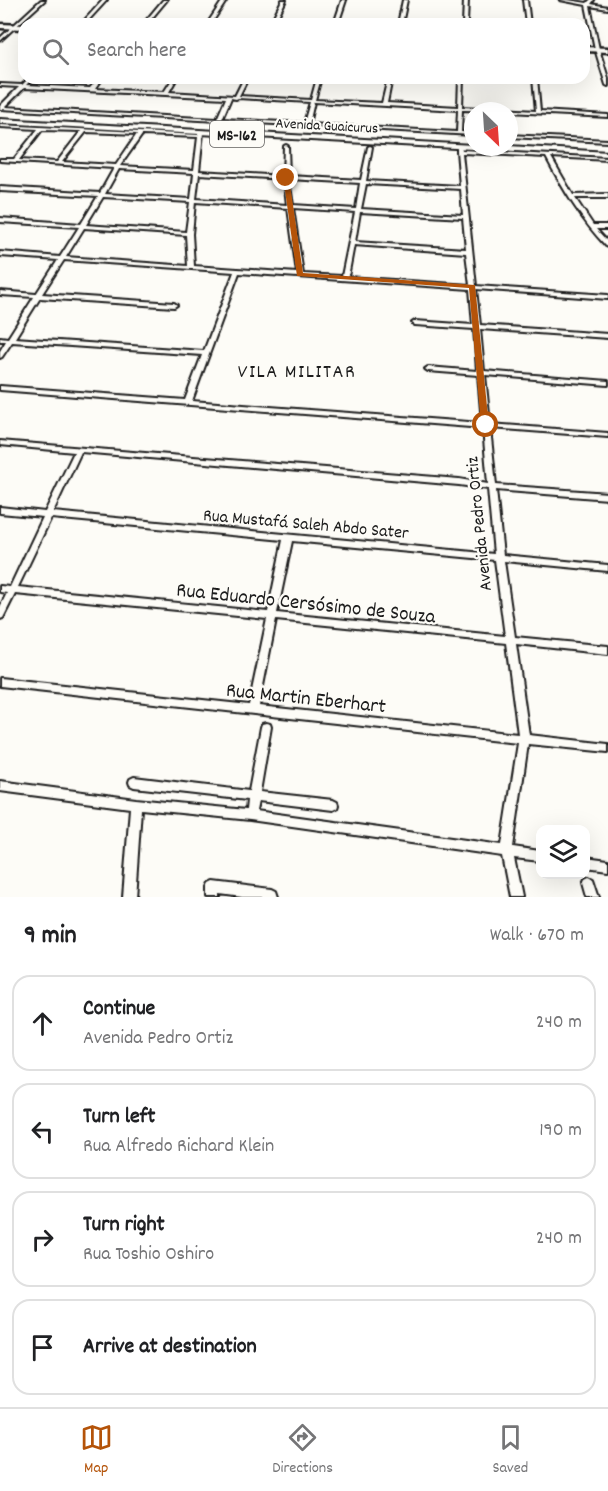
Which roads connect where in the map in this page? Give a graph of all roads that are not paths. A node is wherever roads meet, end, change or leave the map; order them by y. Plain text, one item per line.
1 (43, 0) edge
2 (105, 0) edge
3 (165, 0) edge
4 (225, 0) edge
5 (284, 0) edge
6 (344, 0) edge
7 (405, 0) edge
8 (466, 0) edge
9 (525, 0) edge
10 (563, 0) edge
11 (574, 0) edge
12 (590, 2) edge
13 (608, 7) edge
14 (27, 18) edge
15 (88, 18) edge
16 (150, 18) edge
17 (213, 18) edge
18 (275, 18) edge
19 (338, 18) edge
20 (401, 18) edge
21 (465, 18) edge
22 (527, 18) edge
23 (0, 25) edge
24 (18, 26) edge
25 (18, 27) edge
26 (0, 40) edge
27 (590, 50) edge
28 (598, 51) junction
29 (608, 51) edge
30 (606, 72) edge
31 (96, 84) edge
32 (171, 84) edge
33 (243, 84) edge
34 (317, 84) edge
35 (389, 84) edge
36 (461, 84) edge
37 (536, 84) edge
38 (0, 85) edge
39 (608, 85) edge
40 (23, 86) junction
41 (91, 90) junction
42 (166, 93) junction
43 (229, 97) junction
44 (236, 98) junction
45 (312, 101) junction
46 (384, 105) junction
47 (459, 108) junction
48 (538, 112) junction
49 (0, 113) edge
50 (608, 116) edge
51 (219, 120) junction
52 (306, 125) junction
53 (0, 126) edge
54 (41, 128) junction
55 (85, 130) junction
56 (459, 133) junction
57 (464, 133) edge
58 (140, 134) junction
59 (200, 134) junction
60 (518, 136) edge
61 (464, 141) edge
62 (608, 141) edge
63 (518, 144) edge
64 (286, 146) dead end
65 (370, 147) dead end
66 (459, 148) junction
67 (464, 148) edge
68 (518, 149) edge
69 (608, 149) edge
70 (608, 154) edge
71 (548, 156) junction
72 (608, 159) edge
73 (0, 160) edge
74 (15, 161) junction
75 (59, 164) junction
76 (117, 167) junction
77 (196, 172) junction
78 (286, 178) junction
79 (362, 182) junction
80 (463, 188) junction
81 (0, 189) edge
82 (102, 195) junction
83 (571, 196) junction
84 (608, 196) edge
85 (192, 201) junction
86 (289, 207) junction
87 (357, 211) junction
88 (466, 217) junction
89 (0, 220) edge
90 (83, 226) junction
91 (591, 227) junction
92 (608, 227) edge
93 (189, 234) junction
94 (351, 243) junction
95 (608, 245) edge
96 (469, 251) junction
97 (0, 254) edge
98 (62, 259) junction
99 (191, 267) junction
100 (237, 271) junction
101 (300, 275) junction
102 (345, 278) junction
103 (472, 286) junction
104 (0, 293) edge
105 (38, 296) junction
106 (608, 297) edge
107 (174, 305) dead end
108 (415, 323) dead end
109 (476, 326) junction
110 (608, 336) edge
111 (0, 339) edge
112 (11, 340) junction
113 (207, 353) junction
114 (0, 356) edge
115 (428, 369) dead end
116 (481, 373) junction
117 (608, 383) edge
118 (0, 388) edge
119 (188, 401) junction
120 (486, 425) junction
121 (608, 435) edge
122 (0, 443) edge
123 (78, 451) junction
124 (493, 488) junction
125 (608, 496) edge
126 (0, 510) edge
127 (48, 515) junction
128 (288, 538) junction
129 (499, 557) junction
130 (608, 568) edge
131 (0, 589) edge
132 (12, 590) junction
133 (0, 616) edge
134 (272, 617) junction
135 (509, 639) junction
136 (608, 650) edge
137 (0, 682) edge
138 (253, 710) junction
139 (266, 727) dead end
140 (524, 738) junction
141 (608, 748) edge
142 (134, 782) dead end
143 (0, 786) edge
144 (253, 796) junction
145 (136, 804) junction
146 (333, 805) dead end
147 (250, 815) junction
148 (507, 851) junction
149 (536, 855) edge
150 (590, 863) edge
151 (608, 865) edge
152 (590, 884) dead end
153 (129, 897) edge
154 (214, 897) edge
155 (272, 897) edge
156 (516, 897) edge
157 (593, 897) edge

1 - 14 street
2 - 15 street
3 - 16 street
4 - 17 street
5 - 18 street
6 - 19 street
7 - 20 street
8 - 21 street
9 - 22 street
10 - 12 street
11 - 12 street
12 - 13 street
12 - 28 street
23 - 24 street
25 - 26 street
27 - 28 street
28 - 29 street
28 - 30 street
30 - 39 street
31 - 41 street
32 - 42 street
33 - 44 street
34 - 45 street
35 - 46 street
36 - 47 street
37 - 48 street
38 - 40 street
40 - 41 street
40 - 49 street
41 - 42 street
42 - 43 street
43 - 44 street
43 - 51 street
44 - 45 street
45 - 46 street
45 - 52 street
46 - 47 street
47 - 48 street
47 - 56 street
48 - 50 street
49 - 51 street
49 - 59 main road, Avenida Guaicurus / MS-162
49 - 61 main road, Avenida Guaicurus / MS-162
51 - 52 street
52 - 56 street
53 - 54 street
54 - 55 street
54 - 74 street
55 - 58 street
55 - 75 street
56 - 57 street
58 - 59 street
58 - 76 street
59 - 66 main road, Avenida Guaicurus / MS-162
59 - 77 street
60 - 62 street
63 - 69 main road
64 - 78 street
65 - 79 street
66 - 67 main road, Avenida Guaicurus / MS-162
66 - 71 street
66 - 80 street, Avenida Pedro Ortiz
68 - 70 main road
71 - 72 street
71 - 83 street
73 - 74 street
74 - 75 street
75 - 76 street
76 - 77 street
76 - 82 street
77 - 78 street
77 - 85 street
78 - 79 street
78 - 86 street
79 - 80 street
79 - 87 street
80 - 88 street, Avenida Pedro Ortiz
81 - 82 street
82 - 85 street
82 - 90 street
83 - 84 street
83 - 91 street
85 - 86 street
85 - 93 street
86 - 87 street
86 - 101 street
87 - 88 street
87 - 94 street
88 - 96 street, Avenida Pedro Ortiz
89 - 90 street
90 - 93 street
90 - 98 street
91 - 92 street
91 - 95 street
93 - 99 street
94 - 96 street
94 - 102 street
96 - 103 street, Avenida Pedro Ortiz
97 - 98 street
98 - 99 street
98 - 105 street
99 - 100 street
100 - 101 street
100 - 113 street
101 - 102 street
102 - 103 street
103 - 106 street
103 - 109 street, Avenida Pedro Ortiz
104 - 105 street
105 - 107 street
105 - 112 street
108 - 109 street
109 - 110 street
109 - 116 street, Avenida Pedro Ortiz
111 - 112 street
112 - 113 street
112 - 114 street
113 - 119 street
115 - 116 street
116 - 117 street
116 - 120 street, Avenida Pedro Ortiz
118 - 119 street
119 - 120 street
120 - 121 street
120 - 124 street, Avenida Pedro Ortiz
122 - 123 street
123 - 124 street
123 - 127 street
124 - 125 street
124 - 129 street, Avenida Pedro Ortiz
126 - 127 street, Rua Mustafá Saleh Abdo Sater
127 - 128 street, Rua Mustafá Saleh Abdo Sater
127 - 132 street
128 - 129 street, Rua Mustafá Saleh Abdo Sater
128 - 134 street
129 - 130 street, Rua Mustafá Saleh Abdo Sater
129 - 135 street, Avenida Pedro Ortiz
131 - 132 street, Rua Eduardo Cersósimo de Souza
132 - 133 street
132 - 134 street, Rua Eduardo Cersósimo de Souza
134 - 135 street, Rua Eduardo Cersósimo de Souza
134 - 138 street
135 - 136 street, Rua Eduardo Cersósimo de Souza
135 - 140 street, Avenida Pedro Ortiz
137 - 138 street, Rua Martin Eberhart
138 - 140 street, Rua Martin Eberhart
139 - 144 street
140 - 141 street, Rua Martin Eberhart
140 - 148 street, Avenida Pedro Ortiz
142 - 144 street
143 - 145 street
144 - 146 street
144 - 147 street
145 - 147 street
145 - 153 street
147 - 148 street
148 - 149 street
148 - 156 street, Avenida Pedro Ortiz
150 - 151 street
152 - 157 street
154 - 155 street

